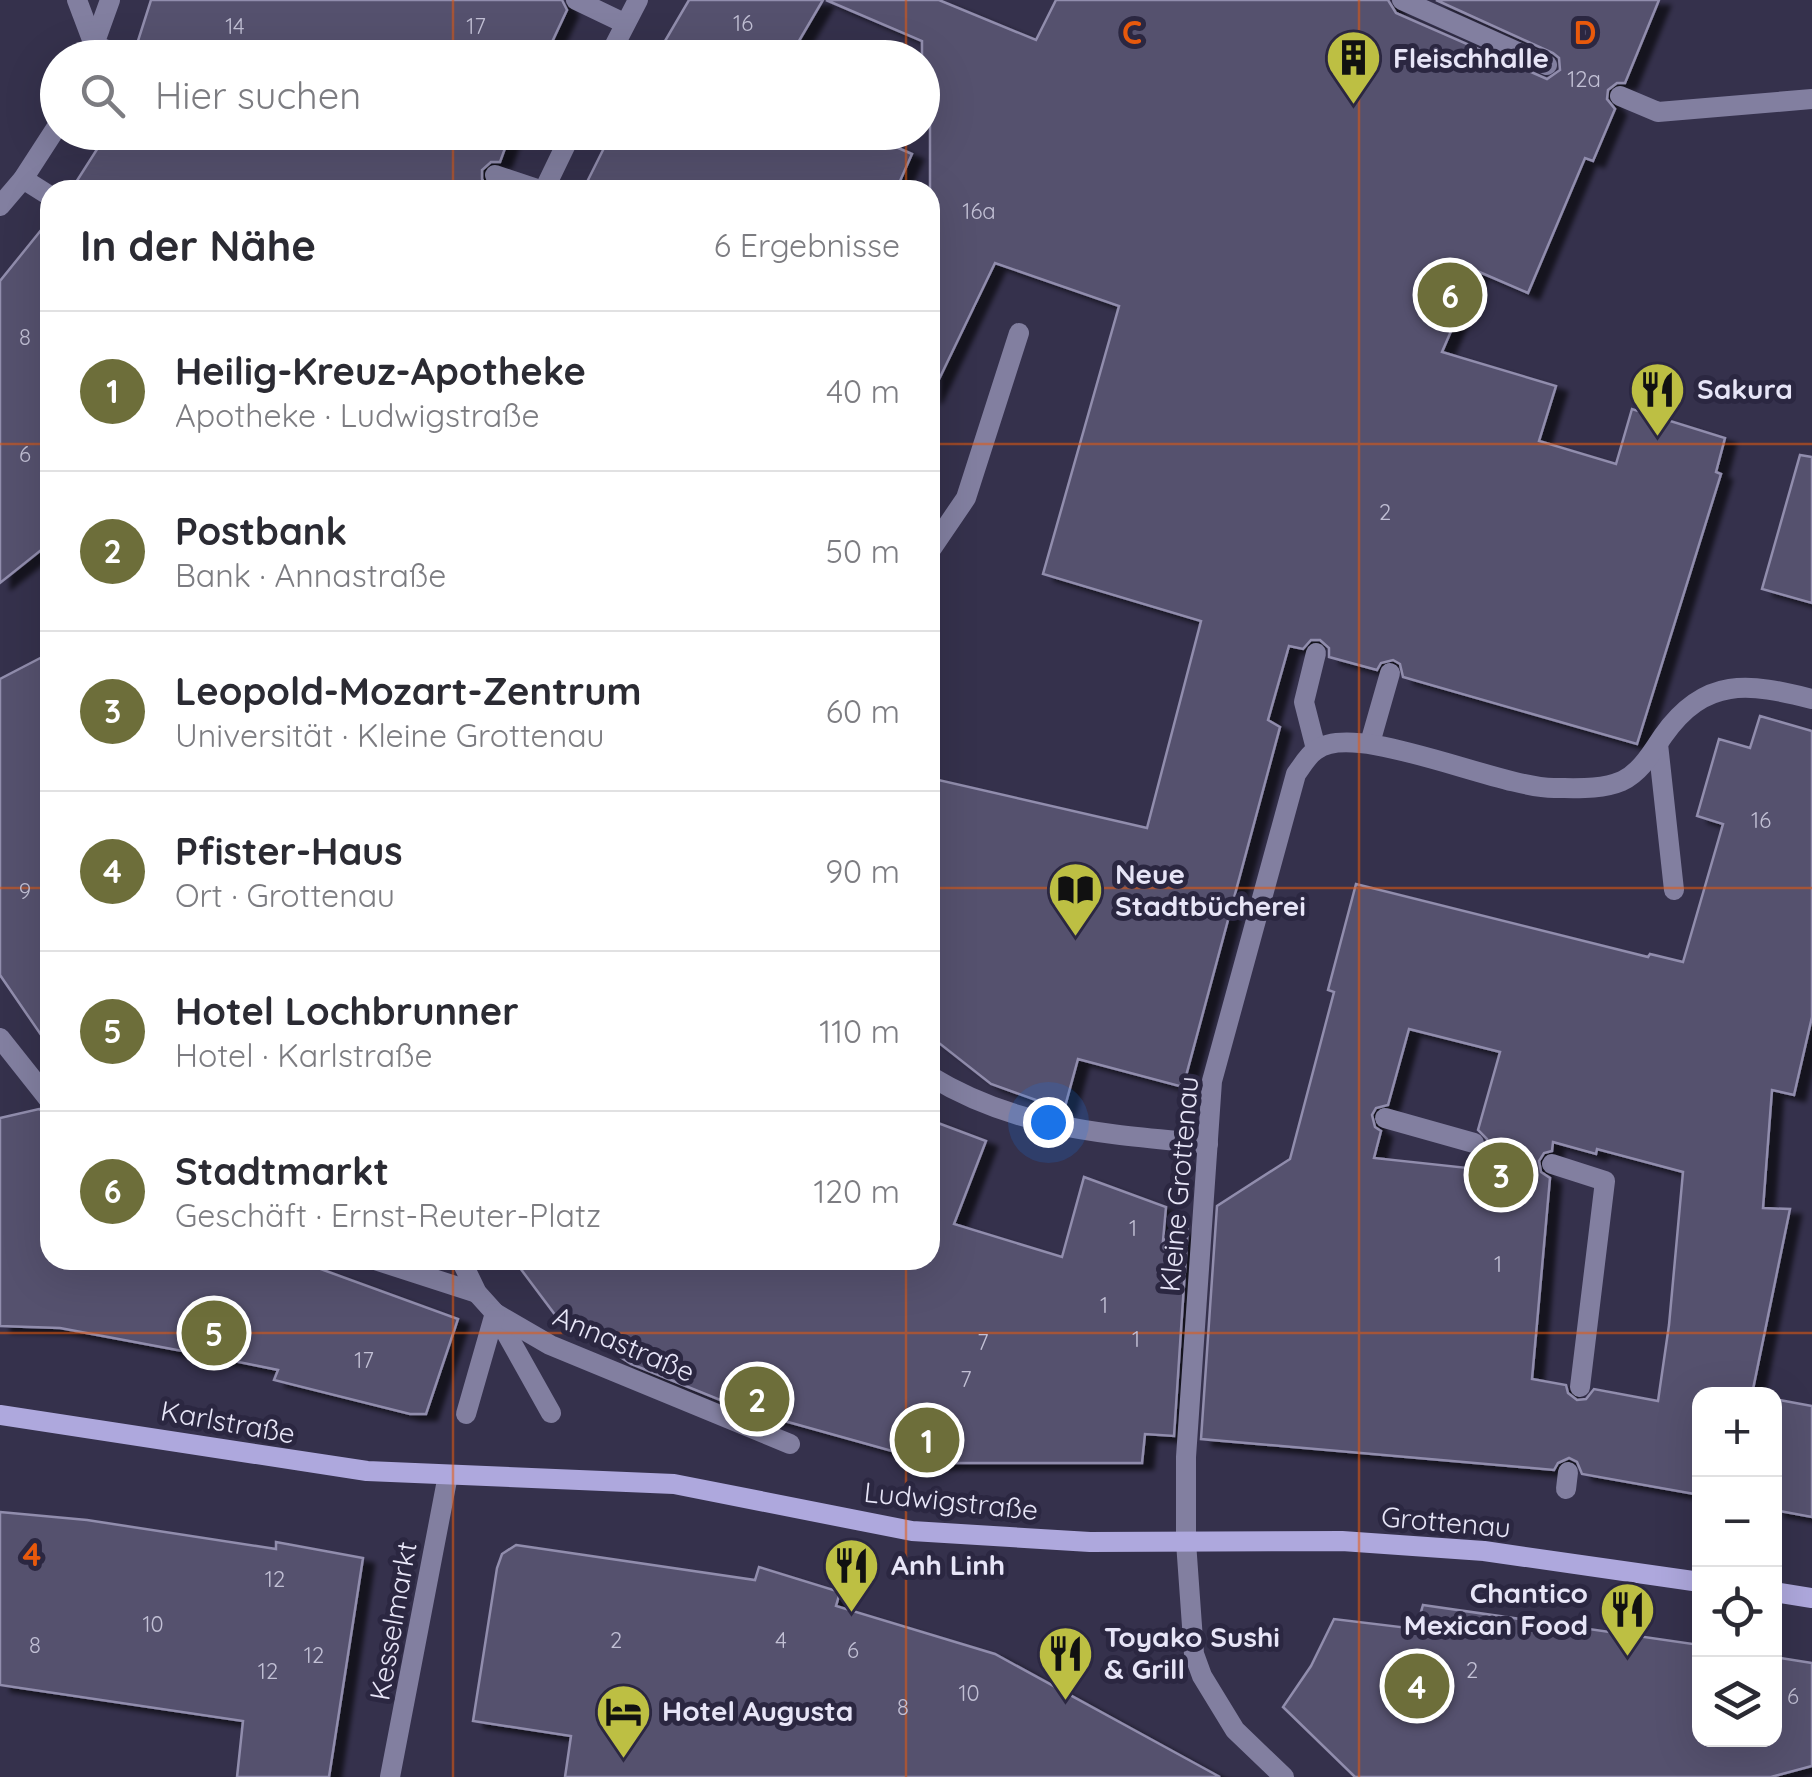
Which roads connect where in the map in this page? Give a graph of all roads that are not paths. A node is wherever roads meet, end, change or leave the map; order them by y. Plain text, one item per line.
1 (77, 0) edge
2 (110, 0) edge
3 (576, 0) edge
4 (638, 0) edge
5 (1402, 0) edge
6 (624, 23) junction
7 (89, 40) edge
8 (96, 40) edge
9 (616, 40) edge
10 (1547, 64) dead end
11 (1620, 96) dead end
12 (1812, 99) edge
13 (41, 150) edge
14 (563, 150) edge
15 (496, 176) dead end
16 (23, 178) junction
17 (509, 180) edge
18 (547, 180) edge
19 (40, 189) edge
20 (0, 206) edge
21 (1019, 334) dead end
22 (940, 536) edge
23 (1316, 653) dead end
24 (1390, 673) dead end
25 (1812, 699) edge
26 (1370, 743) junction
27 (1658, 744) junction
28 (1326, 745) junction
29 (1674, 890) dead end
30 (0, 1038) edge
31 (940, 1082) edge
32 (40, 1089) edge
33 (1385, 1118) dead end
34 (1474, 1143) dead end
35 (1208, 1144) junction
36 (1552, 1164) dead end
37 (405, 1270) edge
38 (466, 1270) edge
39 (477, 1294) junction
40 (495, 1313) junction
41 (1580, 1387) dead end
42 (551, 1413) dead end
43 (466, 1414) dead end
44 (0, 1415) edge
45 (790, 1444) dead end
46 (448, 1475) junction
47 (1186, 1542) junction
48 (1692, 1581) edge
49 (1782, 1593) edge
50 (1812, 1598) edge
51 (390, 1777) edge
52 (1284, 1777) edge

1 - 7 street
2 - 8 street
3 - 6 street
4 - 6 street
5 - 10 street
6 - 9 street
11 - 12 street
13 - 16 street
14 - 18 street
15 - 17 street
16 - 19 street
16 - 20 street
21 - 22 street
23 - 28 street
24 - 26 street
25 - 27 street
26 - 27 street
26 - 28 street
27 - 29 street
28 - 35 street, Kleine Grottenau
30 - 32 street
31 - 35 street
33 - 34 street
35 - 47 street, Kleine Grottenau
36 - 41 street
37 - 39 street
38 - 39 street, Annastraße
39 - 40 street, Annastraße
40 - 42 street, Annastraße
40 - 43 street
40 - 45 street, Annastraße
44 - 46 street, Karlstraße
46 - 47 street, Ludwigstraße
46 - 51 street, Kesselmarkt
47 - 48 street, Grottenau
47 - 52 street
49 - 50 street

